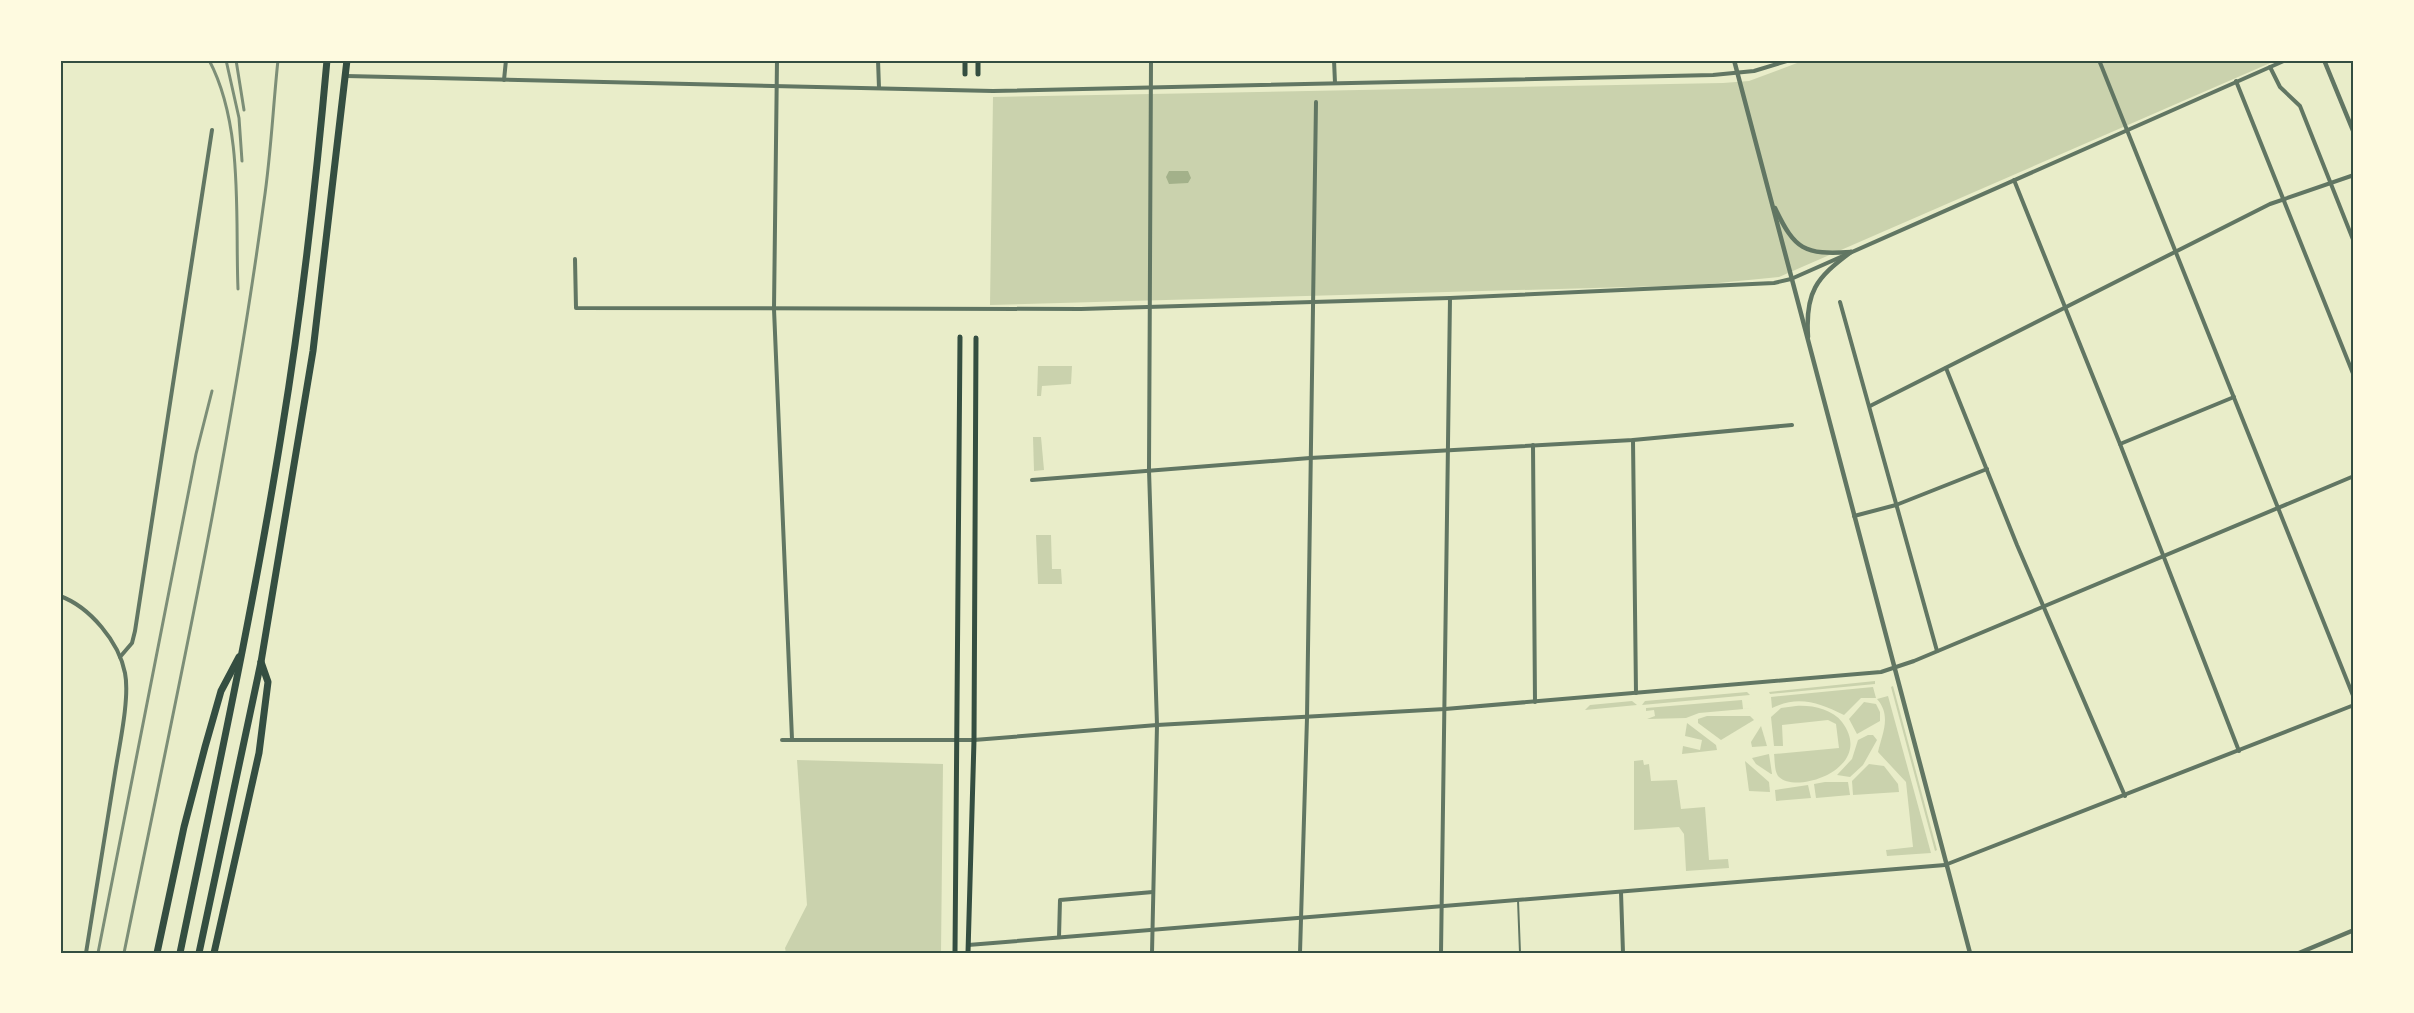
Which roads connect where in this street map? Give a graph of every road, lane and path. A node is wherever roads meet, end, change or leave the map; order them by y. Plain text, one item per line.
1 (327, 60) edge
2 (347, 60) edge
3 (506, 60) edge
4 (777, 60) edge
5 (878, 60) edge
6 (965, 60) edge
7 (978, 60) edge
8 (1150, 60) edge
9 (1334, 60) edge
10 (1734, 60) edge
11 (1790, 60) edge
12 (2099, 60) edge
13 (2286, 60) edge
14 (2324, 60) edge
15 (2270, 67) junction
16 (964, 74) dead end
17 (978, 74) dead end
18 (1738, 74) junction
19 (346, 76) junction
20 (504, 80) junction
21 (2236, 81) junction
22 (1335, 83) junction
23 (777, 85) junction
24 (879, 88) junction
25 (1150, 88) junction
26 (1316, 102) dead end
27 (2127, 129) junction
28 (212, 130) dead end
29 (2354, 133) edge
30 (2354, 175) edge
31 (2014, 180) junction
32 (2332, 184) junction
33 (1770, 196) junction
34 (2284, 200) junction
35 (2354, 242) edge
36 (2175, 250) junction
37 (1851, 252) junction
38 (575, 259) dead end
39 (1791, 279) junction
40 (1450, 298) junction
41 (1314, 302) junction
42 (1840, 302) dead end
43 (2066, 306) junction
44 (1150, 307) junction
45 (774, 309) junction
46 (960, 337) dead end
47 (976, 338) dead end
48 (1809, 349) junction
49 (1946, 369) junction
50 (2354, 376) edge
51 (2234, 397) junction
52 (1870, 406) junction
53 (1792, 425) dead end
54 (1633, 440) junction
55 (2120, 444) junction
56 (1533, 445) junction
57 (1447, 451) junction
58 (1310, 458) junction
59 (1987, 469) junction
60 (1149, 470) junction
61 (2354, 477) edge
62 (1032, 480) dead end
63 (1896, 505) junction
64 (2279, 508) junction
65 (1854, 516) junction
66 (2164, 556) junction
67 (60, 596) edge
68 (2044, 607) junction
69 (1938, 651) junction
70 (242, 652) junction
71 (120, 657) junction
72 (261, 662) junction
73 (1894, 669) junction
74 (1636, 693) junction
75 (2354, 698) edge
76 (1535, 702) junction
77 (2354, 705) edge
78 (1445, 709) junction
79 (1307, 718) junction
80 (1158, 725) junction
81 (792, 739) junction
82 (782, 740) dead end
83 (958, 740) junction
84 (974, 740) junction
85 (2239, 751) junction
86 (2125, 796) junction
87 (1946, 865) junction
88 (1153, 892) junction
89 (1621, 892) junction
90 (1518, 900) junction
91 (1442, 908) junction
92 (1300, 918) junction
93 (1154, 930) junction
94 (2354, 930) edge
95 (1059, 937) junction
96 (968, 945) junction
97 (86, 953) edge
98 (157, 953) edge
99 (180, 953) edge
100 (199, 953) edge
101 (214, 953) edge
102 (955, 953) edge
103 (968, 953) edge
104 (1152, 953) edge
105 (1300, 953) edge
106 (1441, 953) edge
107 (1520, 953) edge
108 (1623, 953) edge
109 (1970, 953) edge
110 (2299, 953) edge

1 - 70 highway
2 - 19 highway
3 - 20 street
4 - 23 street
5 - 24 street
6 - 16 main road
7 - 17 main road
8 - 25 street
9 - 22 street
10 - 18 street
11 - 18 street
12 - 27 street
13 - 15 street
14 - 29 street
15 - 21 street
15 - 32 street
18 - 22 street
18 - 33 street
19 - 20 street
19 - 72 highway
20 - 23 street
21 - 27 street
21 - 34 street
22 - 25 street
23 - 24 street
23 - 45 street
24 - 25 street
25 - 44 street
26 - 41 street
27 - 31 street
27 - 36 street
28 - 71 street
30 - 32 street
31 - 37 street
31 - 43 street
32 - 34 street
32 - 35 street
33 - 37 street
33 - 39 street
34 - 36 street
34 - 50 street
36 - 43 street
36 - 51 street
37 - 39 street
37 - 48 street
38 - 45 street
39 - 40 street
39 - 48 street
40 - 41 street
40 - 57 street
41 - 44 street
41 - 58 street
42 - 52 street
43 - 49 street
43 - 55 street
44 - 45 street
44 - 60 street
45 - 81 street
46 - 83 main road
47 - 84 main road
48 - 65 street
49 - 52 street
49 - 59 street
51 - 55 street
51 - 64 street
52 - 63 street
53 - 54 street
54 - 56 street
54 - 74 street
55 - 66 street
56 - 57 street
56 - 76 street
57 - 58 street
57 - 78 street
58 - 60 street
58 - 79 street
59 - 63 street
59 - 68 street
60 - 62 street
60 - 80 street
61 - 64 street
63 - 65 street
63 - 69 street
64 - 66 street
64 - 75 street
65 - 73 street
66 - 68 street
66 - 85 street
67 - 71 street
68 - 69 street
68 - 86 street
69 - 73 street
70 - 98 highway
70 - 99 highway
71 - 97 street
72 - 100 highway
72 - 101 highway
73 - 74 street
73 - 87 street
74 - 76 street
76 - 78 street
77 - 85 street
78 - 79 street
78 - 91 street
79 - 80 street
79 - 92 street
80 - 84 street
80 - 88 street
81 - 82 street
81 - 83 street
83 - 84 street
83 - 102 main road
84 - 96 main road
85 - 86 street
86 - 87 street
87 - 89 street
87 - 109 street
88 - 93 street
88 - 95 street
89 - 90 street
89 - 108 street
90 - 91 street
90 - 107 lane
91 - 92 street
91 - 106 street
92 - 93 street
92 - 105 street
93 - 95 street
93 - 104 street
94 - 110 street
95 - 96 street
96 - 103 main road

